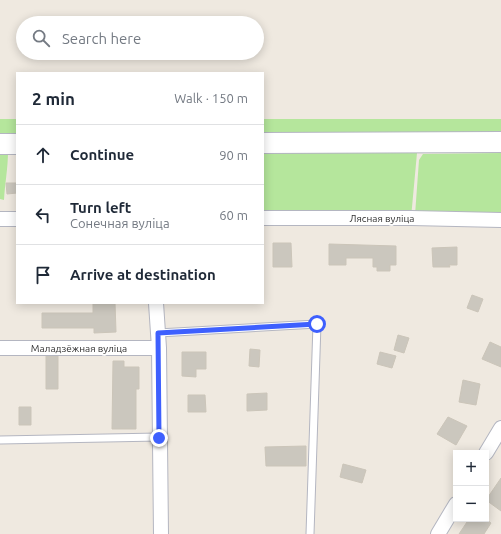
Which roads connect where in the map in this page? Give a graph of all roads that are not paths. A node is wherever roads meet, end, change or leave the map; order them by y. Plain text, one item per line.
1 (501, 142) edge
2 (264, 143) edge
3 (0, 144) edge
4 (16, 144) edge
5 (264, 218) edge
6 (0, 219) edge
7 (16, 219) edge
8 (501, 220) edge
9 (156, 304) edge
10 (158, 333) junction
11 (0, 348) edge
12 (159, 348) junction
13 (501, 428) edge
14 (159, 438) junction
15 (0, 440) edge
16 (488, 450) edge
17 (453, 509) edge
18 (161, 534) edge
19 (310, 534) edge
20 (438, 534) edge

1 - 2 main road
3 - 4 main road
5 - 8 street, Лясная вуліца
6 - 7 street
9 - 10 street
10 - 12 street
10 - 19 lane
11 - 12 street, Маладзёжная вуліца
12 - 14 street
13 - 16 street
14 - 15 lane
14 - 18 street
17 - 20 street

